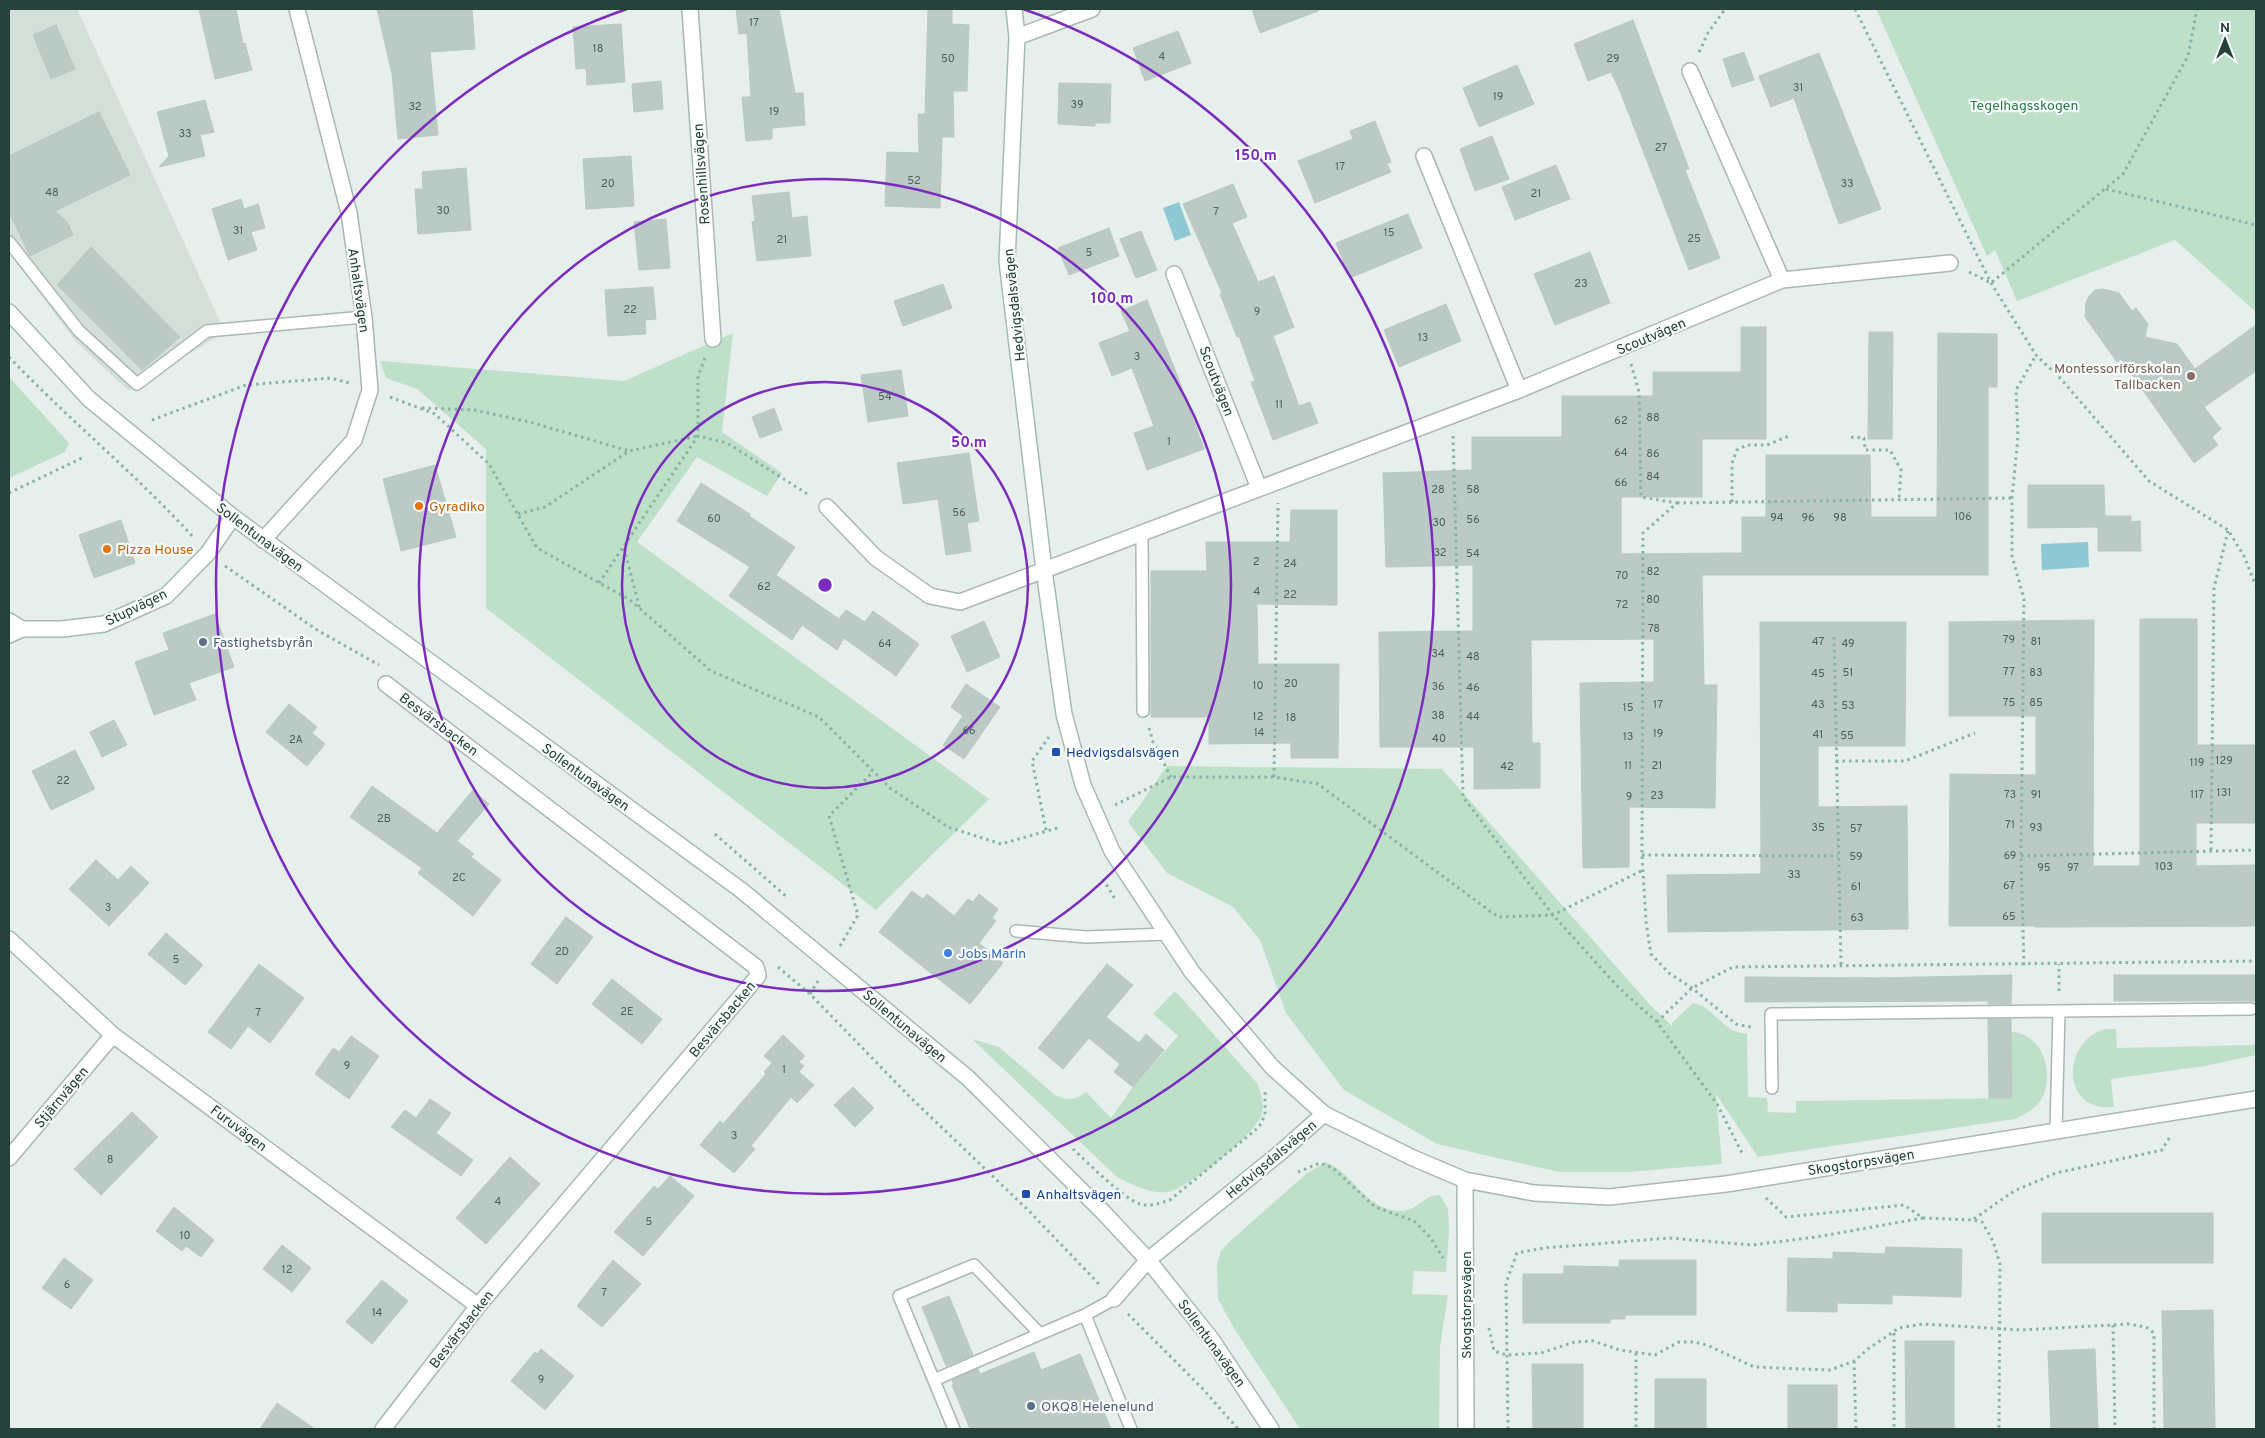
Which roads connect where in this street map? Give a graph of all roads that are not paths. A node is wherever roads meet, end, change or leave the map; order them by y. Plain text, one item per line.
1 (298, 9) edge
2 (690, 9) edge
3 (1014, 9) edge
4 (1092, 9) edge
5 (1017, 37) junction
6 (1690, 71) road end
7 (1424, 156) dead end
8 (9, 242) edge
9 (1950, 263) dead end
10 (1174, 274) dead end
11 (1782, 280) junction
12 (9, 312) edge
13 (364, 317) junction
14 (713, 339) road end
15 (1519, 390) junction
16 (1259, 488) junction
17 (827, 507) road end
18 (233, 517) junction
19 (1142, 534) junction
20 (263, 540) junction
21 (1044, 570) junction
22 (13, 628) edge
23 (386, 684) dead end
24 (1143, 711) road end
25 (1016, 931) dead end
26 (1167, 934) junction
27 (9, 939) edge
28 (2251, 1009) dead end
29 (2059, 1011) junction
30 (114, 1035) junction
31 (1772, 1088) dead end
32 (2256, 1099) edge
33 (1324, 1114) junction
34 (2056, 1131) junction
35 (9, 1158) edge
36 (1465, 1180) junction
37 (1148, 1260) junction
38 (1114, 1299) joint
39 (478, 1306) junction
40 (1084, 1315) junction
41 (1040, 1334) junction
42 (934, 1380) junction
43 (383, 1429) edge
44 (954, 1429) edge
45 (1131, 1429) edge
46 (1272, 1429) edge
47 (1466, 1429) edge

1 - 13 street, Anhaltsvägen
2 - 14 street, Rosenhillsvägen
3 - 5 street, Hedvigsdalsvägen
4 - 5 street
5 - 21 street, Hedvigsdalsvägen
6 - 11 street
7 - 15 street
8 - 13 lane
9 - 11 street, Scoutvägen
10 - 16 street, Scoutvägen
11 - 15 street, Scoutvägen
12 - 18 street, Sollentunavägen
13 - 20 street, Anhaltsvägen
15 - 16 street, Scoutvägen
16 - 19 street, Scoutvägen
17 - 21 street
18 - 20 street, Sollentunavägen
18 - 22 street, Stupvägen
19 - 21 street, Scoutvägen
19 - 24 lane
20 - 37 street, Sollentunavägen
21 - 26 street, Hedvigsdalsvägen
23 - 39 street, Besvärsbacken
25 - 26 lane
26 - 33 street, Hedvigsdalsvägen
27 - 30 street, Furuvägen
28 - 29 lane
29 - 31 lane
29 - 34 lane
30 - 35 street, Stjärnvägen
30 - 39 street, Furuvägen
32 - 34 street, Skogstorpsvägen
33 - 36 street, Skogstorpsvägen
33 - 37 street, Hedvigsdalsvägen
34 - 36 street, Skogstorpsvägen
36 - 47 street, Skogstorpsvägen
37 - 38 street
37 - 46 street, Sollentunavägen
38 - 40 lane
39 - 43 street, Besvärsbacken
40 - 41 lane
40 - 45 lane
41 - 42 lane
41 - 42 lane
42 - 44 lane

